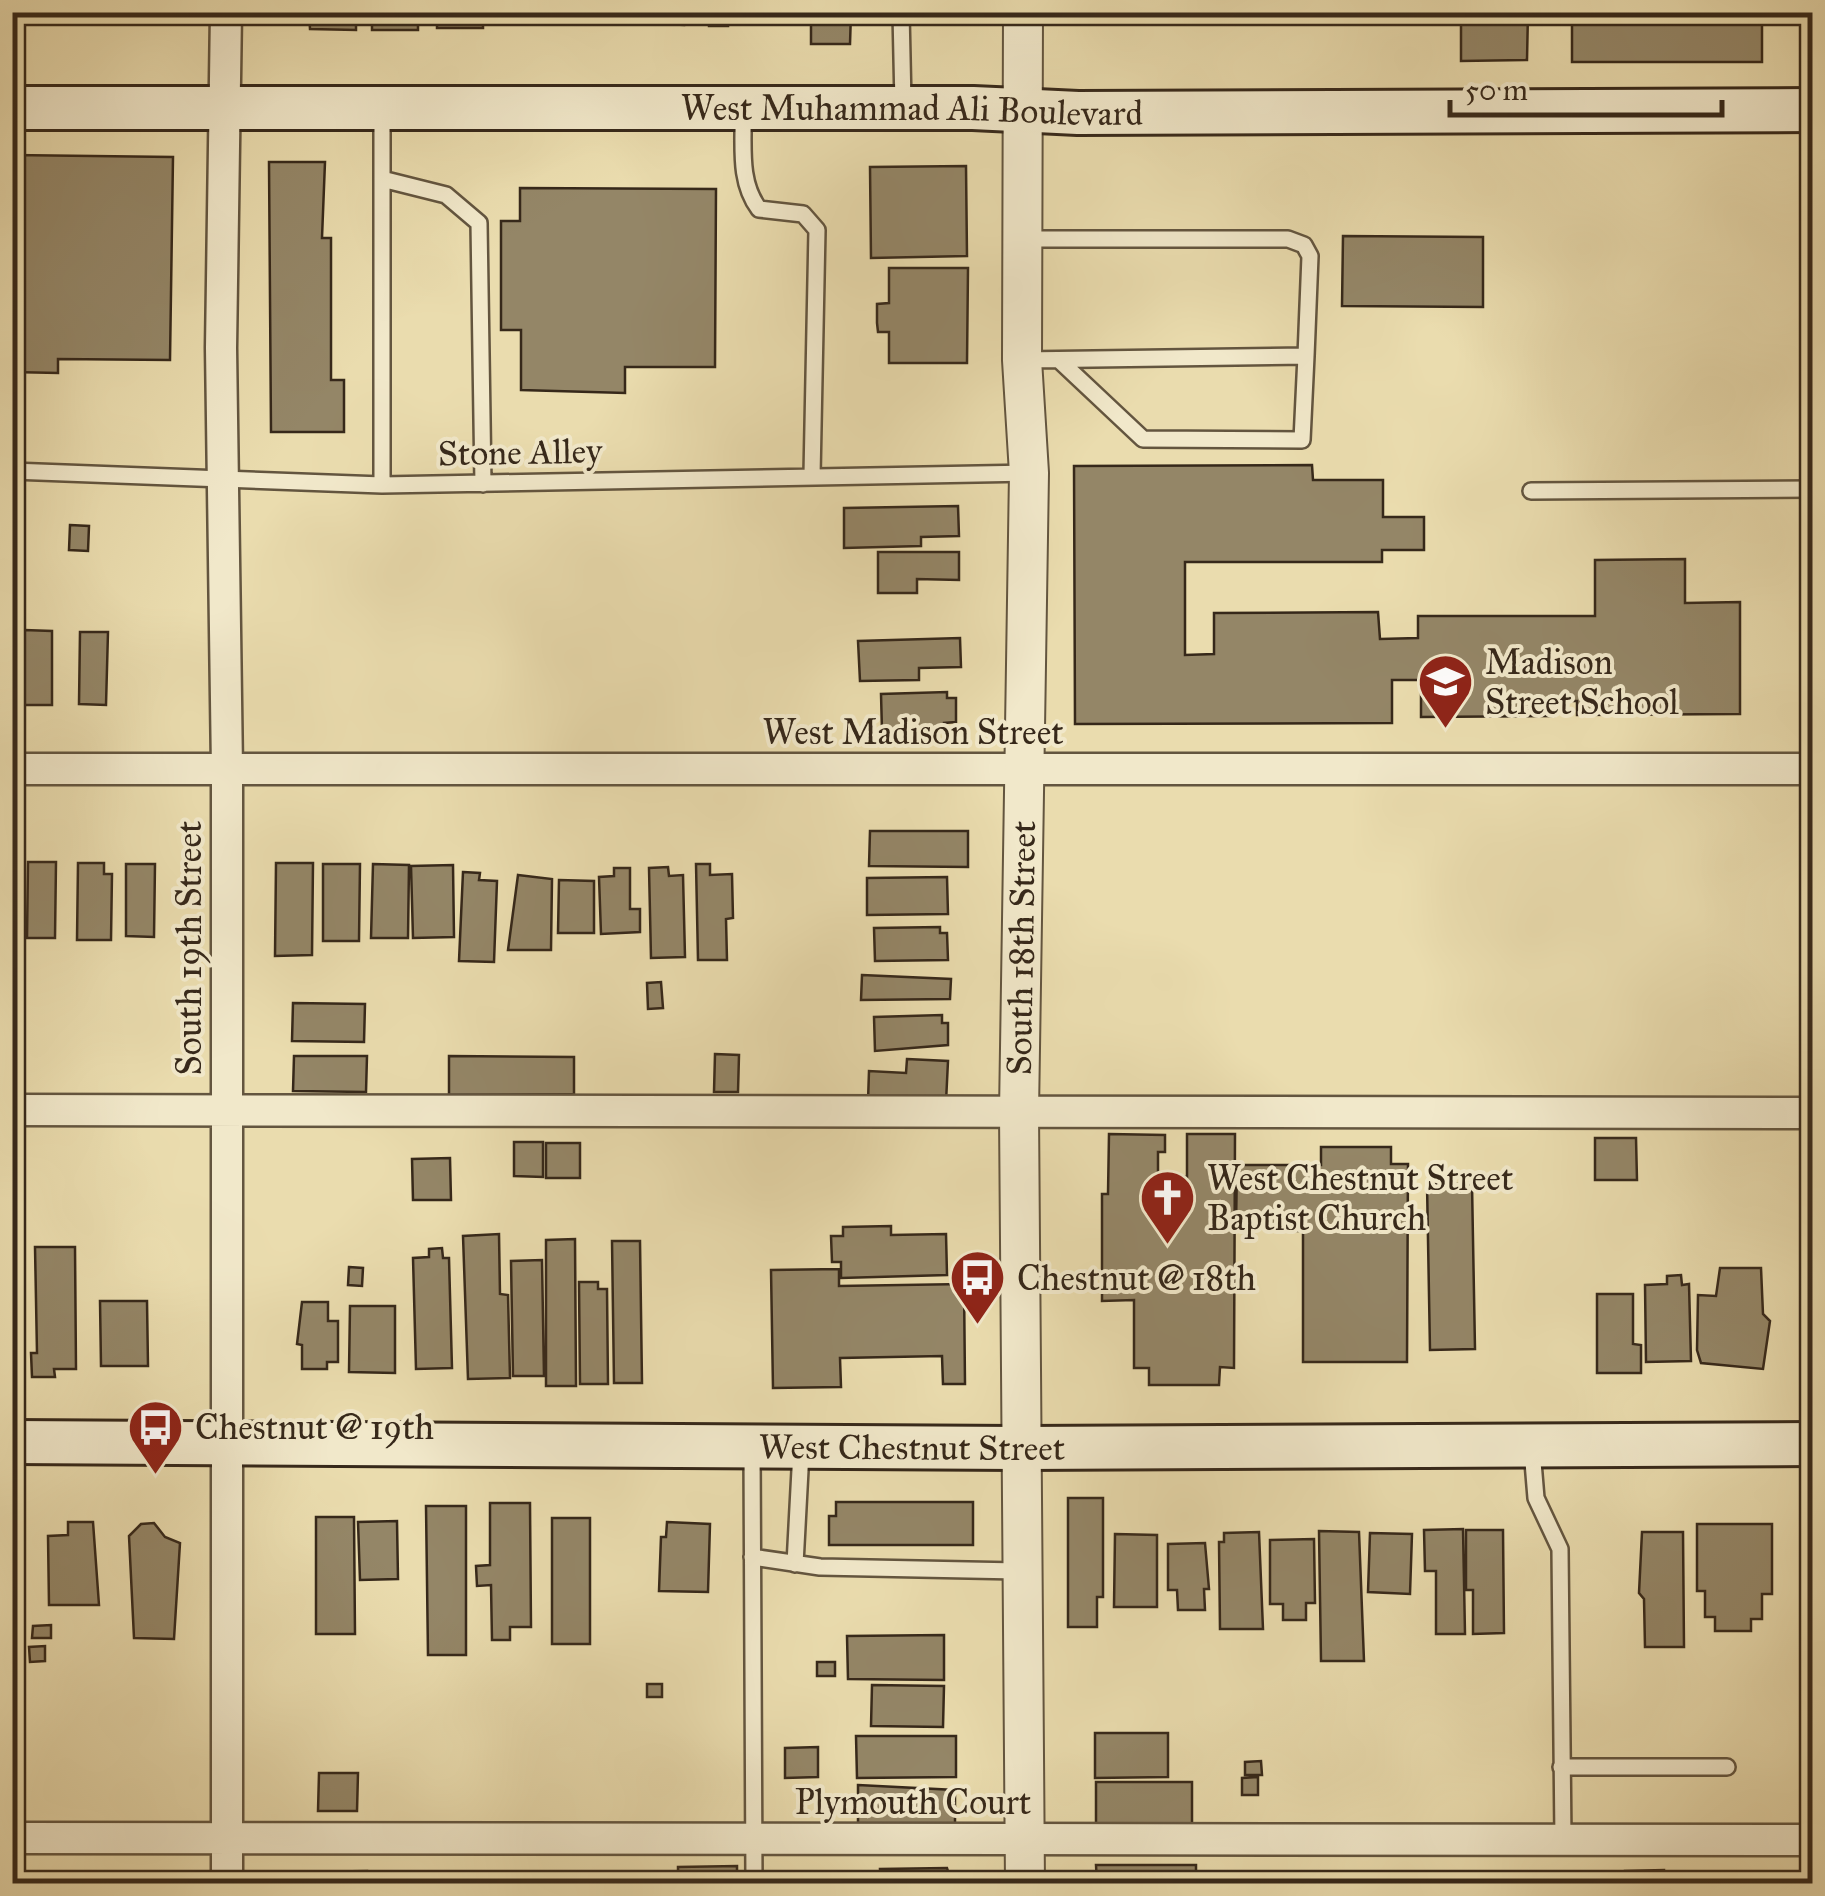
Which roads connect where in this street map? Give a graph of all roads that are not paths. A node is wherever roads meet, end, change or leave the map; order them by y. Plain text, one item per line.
1 (226, 12) edge
2 (901, 12) edge
3 (1023, 12) edge
4 (12, 108) edge
5 (226, 108) junction
6 (903, 108) junction
7 (743, 109) junction
8 (382, 110) junction
9 (1812, 110) edge
10 (1023, 111) junction
11 (382, 179) junction
12 (1021, 239) junction
13 (1306, 356) junction
14 (1040, 360) junction
15 (12, 470) edge
16 (1029, 473) junction
17 (812, 475) junction
18 (225, 481) junction
19 (483, 484) junction
20 (382, 486) junction
21 (1812, 489) edge
22 (1531, 491) dead end
23 (12, 769) edge
24 (228, 769) junction
25 (1024, 769) junction
26 (1812, 769) edge
27 (12, 1110) edge
28 (226, 1110) junction
29 (1019, 1112) junction
30 (1812, 1113) edge
31 (12, 1442) edge
32 (226, 1443) junction
33 (1812, 1444) edge
34 (752, 1446) junction
35 (1532, 1446) junction
36 (801, 1447) junction
37 (1024, 1448) junction
38 (752, 1557) junction
39 (795, 1564) junction
40 (1025, 1572) junction
41 (1561, 1767) junction
42 (1727, 1767) dead end
43 (12, 1838) edge
44 (227, 1838) junction
45 (754, 1839) junction
46 (1025, 1839) junction
47 (1563, 1840) junction
48 (1812, 1840) edge
49 (227, 1884) edge
50 (754, 1884) edge
51 (1025, 1884) edge

1 - 5 street, South 19th Street
2 - 6 lane
3 - 10 street, South 18th Street
4 - 5 main road, West Muhammad Ali Boulevard
5 - 8 main road, West Muhammad Ali Boulevard
5 - 18 street, South 19th Street
6 - 7 main road, West Muhammad Ali Boulevard
6 - 10 main road, West Muhammad Ali Boulevard
7 - 8 main road, West Muhammad Ali Boulevard
7 - 17 lane
8 - 11 lane
9 - 10 main road, West Muhammad Ali Boulevard
10 - 12 street, South 18th Street
11 - 19 lane
11 - 20 lane
12 - 13 lane
12 - 14 street, South 18th Street
13 - 14 lane
13 - 14 lane
14 - 16 street, South 18th Street
15 - 18 lane, Stone Alley
16 - 17 lane, Stone Alley
16 - 25 street, South 18th Street
17 - 19 lane, Stone Alley
18 - 20 lane, Stone Alley
18 - 24 street, South 19th Street
19 - 20 lane, Stone Alley
21 - 22 lane
23 - 24 street, West Madison Street
24 - 25 street, West Madison Street
24 - 28 street, South 19th Street
25 - 26 street, West Madison Street
25 - 29 street, South 18th Street
27 - 28 street
28 - 29 street
28 - 32 street, South 19th Street
29 - 30 street
29 - 37 street, South 18th Street
31 - 32 main road, West Chestnut Street
32 - 34 main road, West Chestnut Street
32 - 44 street, South 19th Street
33 - 35 main road, West Chestnut Street
34 - 36 main road, West Chestnut Street
34 - 38 lane
35 - 37 main road, West Chestnut Street
35 - 41 lane
36 - 37 main road, West Chestnut Street
36 - 39 lane
37 - 40 street, South 18th Street
38 - 39 lane
38 - 45 lane
39 - 40 lane
40 - 46 street, South 18th Street
41 - 42 lane
41 - 47 lane
43 - 44 street, Plymouth Court
44 - 45 street, Plymouth Court
44 - 49 street, South 19th Street
45 - 46 street, Plymouth Court
45 - 50 lane
46 - 47 street, Plymouth Court
46 - 51 street, South 18th Street
47 - 48 street, Plymouth Court

